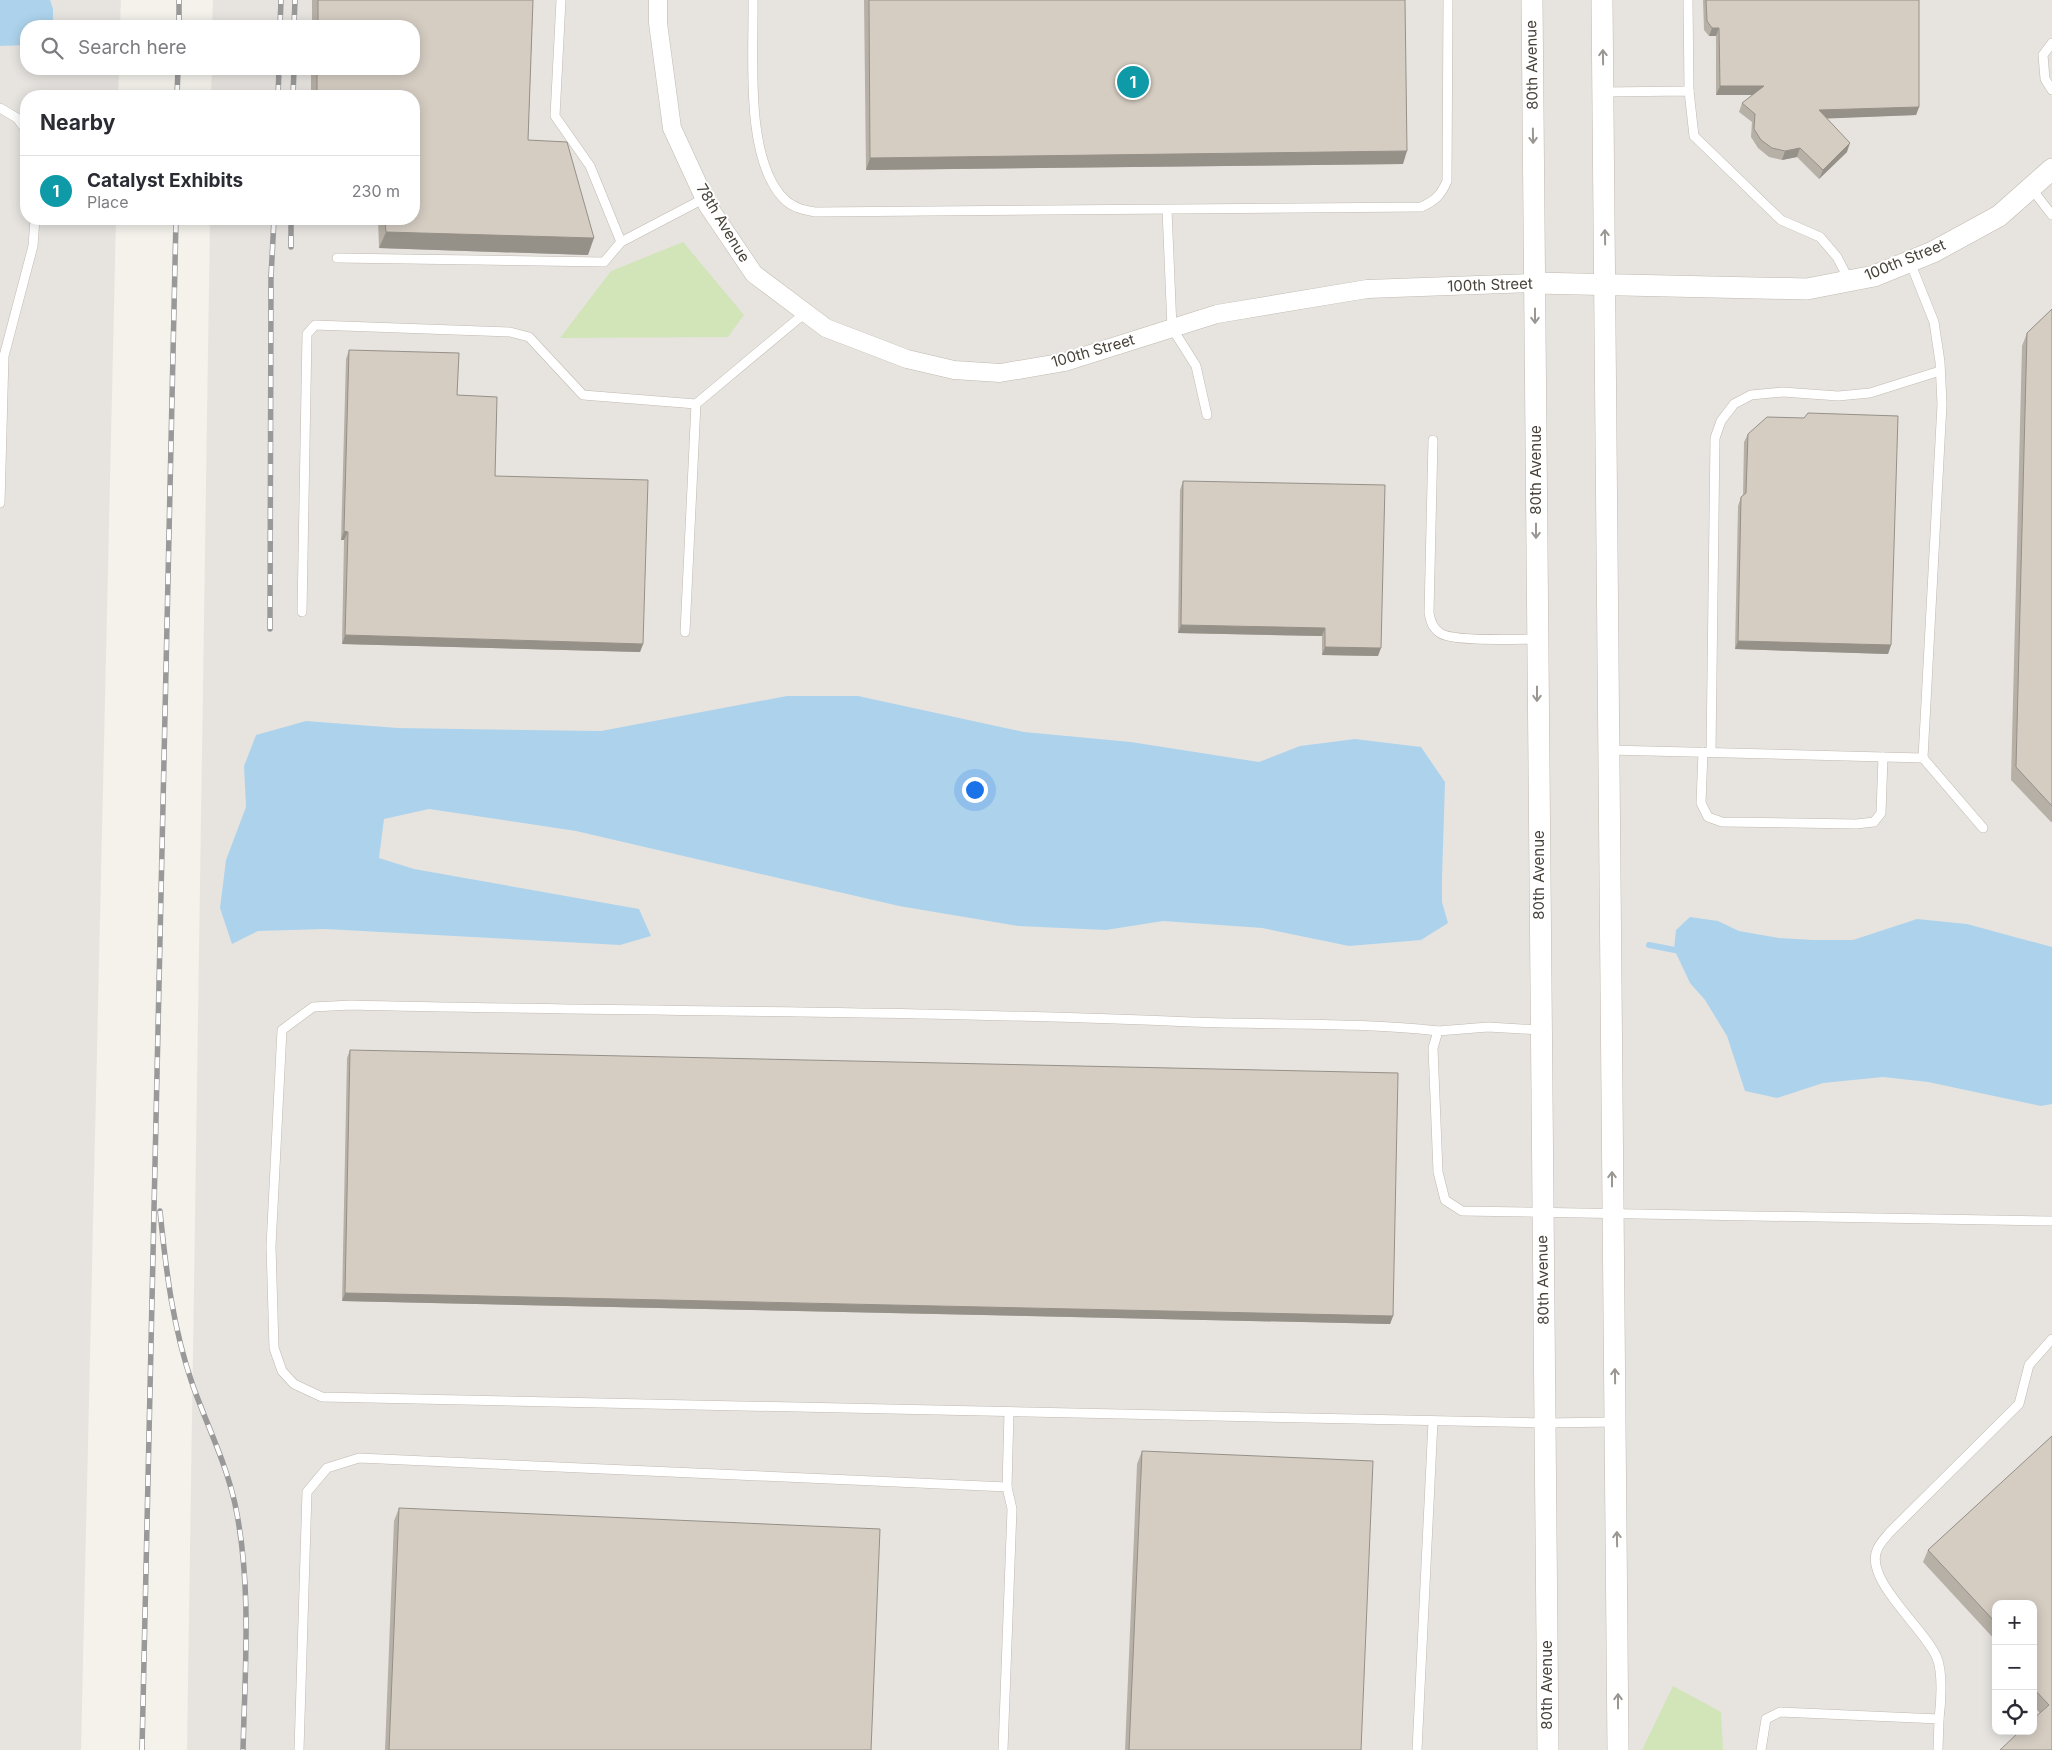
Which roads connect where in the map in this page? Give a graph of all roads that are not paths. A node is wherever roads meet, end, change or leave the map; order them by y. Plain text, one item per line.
1 (561, 0) edge
2 (658, 0) edge
3 (753, 0) edge
4 (1448, 0) edge
5 (1532, 0) edge
6 (1602, 0) edge
7 (1688, 0) edge
8 (2052, 44) edge
9 (2052, 90) edge
10 (1689, 91) junction
11 (1603, 92) junction
12 (0, 108) edge
13 (20, 122) edge
14 (2052, 169) edge
15 (2031, 188) junction
16 (704, 198) junction
17 (1166, 210) junction
18 (2052, 215) edge
19 (34, 225) edge
20 (621, 242) junction
21 (337, 258) dead end
22 (1910, 261) junction
23 (1849, 281) junction
24 (1534, 283) junction
25 (1605, 286) junction
26 (806, 313) junction
27 (1172, 328) junction
28 (907, 359) joint
29 (1940, 371) junction
30 (696, 404) junction
31 (1207, 415) dead end
32 (1433, 440) dead end
33 (0, 503) edge
34 (302, 612) dead end
35 (685, 632) dead end
36 (1537, 639) junction
37 (1609, 750) junction
38 (1707, 752) junction
39 (1883, 757) junction
40 (1923, 758) junction
41 (1983, 828) dead end
42 (1540, 1030) junction
43 (1438, 1031) junction
44 (1612, 1212) junction
45 (1542, 1213) junction
46 (2052, 1221) edge
47 (2052, 1339) edge
48 (1009, 1412) junction
49 (1433, 1421) junction
50 (1615, 1422) junction
51 (1545, 1423) junction
52 (1007, 1487) junction
53 (1939, 1719) junction
54 (299, 1750) edge
55 (1003, 1750) edge
56 (1417, 1750) edge
57 (1548, 1750) edge
58 (1618, 1750) edge
59 (1761, 1750) edge
60 (1938, 1750) edge

1 - 20 lane
2 - 16 street, 78th Avenue
3 - 17 lane
4 - 17 lane
5 -> 24 street, 80th Avenue
11 -> 6 street
7 - 10 lane
8 - 9 lane
10 - 11 lane
10 - 23 lane
25 -> 11 street
12 - 13 lane
14 - 15 street, 100th Street
15 - 18 lane
15 - 22 street, 100th Street
16 - 20 lane
16 - 26 street, 78th Avenue
17 - 27 lane
19 - 33 lane
20 - 21 lane
22 - 23 street, 100th Street
22 - 29 lane
23 - 25 street, 100th Street
24 - 25 street, 100th Street
24 - 27 street, 100th Street
24 -> 36 street, 80th Avenue
25 - 37 street
26 - 28 street, 78th Avenue
26 - 30 lane
27 - 28 street, 100th Street
27 - 31 lane
29 - 38 lane
29 - 40 lane
30 - 34 lane
30 - 35 lane
32 - 36 lane
36 -> 42 street, 80th Avenue
37 - 38 lane
44 -> 37 street
38 - 39 lane
38 - 39 lane
39 - 40 lane
40 - 41 lane
42 - 43 lane
42 - 45 street, 80th Avenue
43 - 45 lane
43 - 48 lane
44 - 45 lane
44 - 46 lane
50 -> 44 street
45 - 51 street, 80th Avenue
47 - 53 lane
48 - 49 lane
48 - 52 lane
49 - 51 lane
49 - 56 lane
50 - 51 lane
58 -> 50 street
51 - 57 street, 80th Avenue
52 - 54 lane
52 - 55 lane
53 - 59 lane
53 - 60 lane

